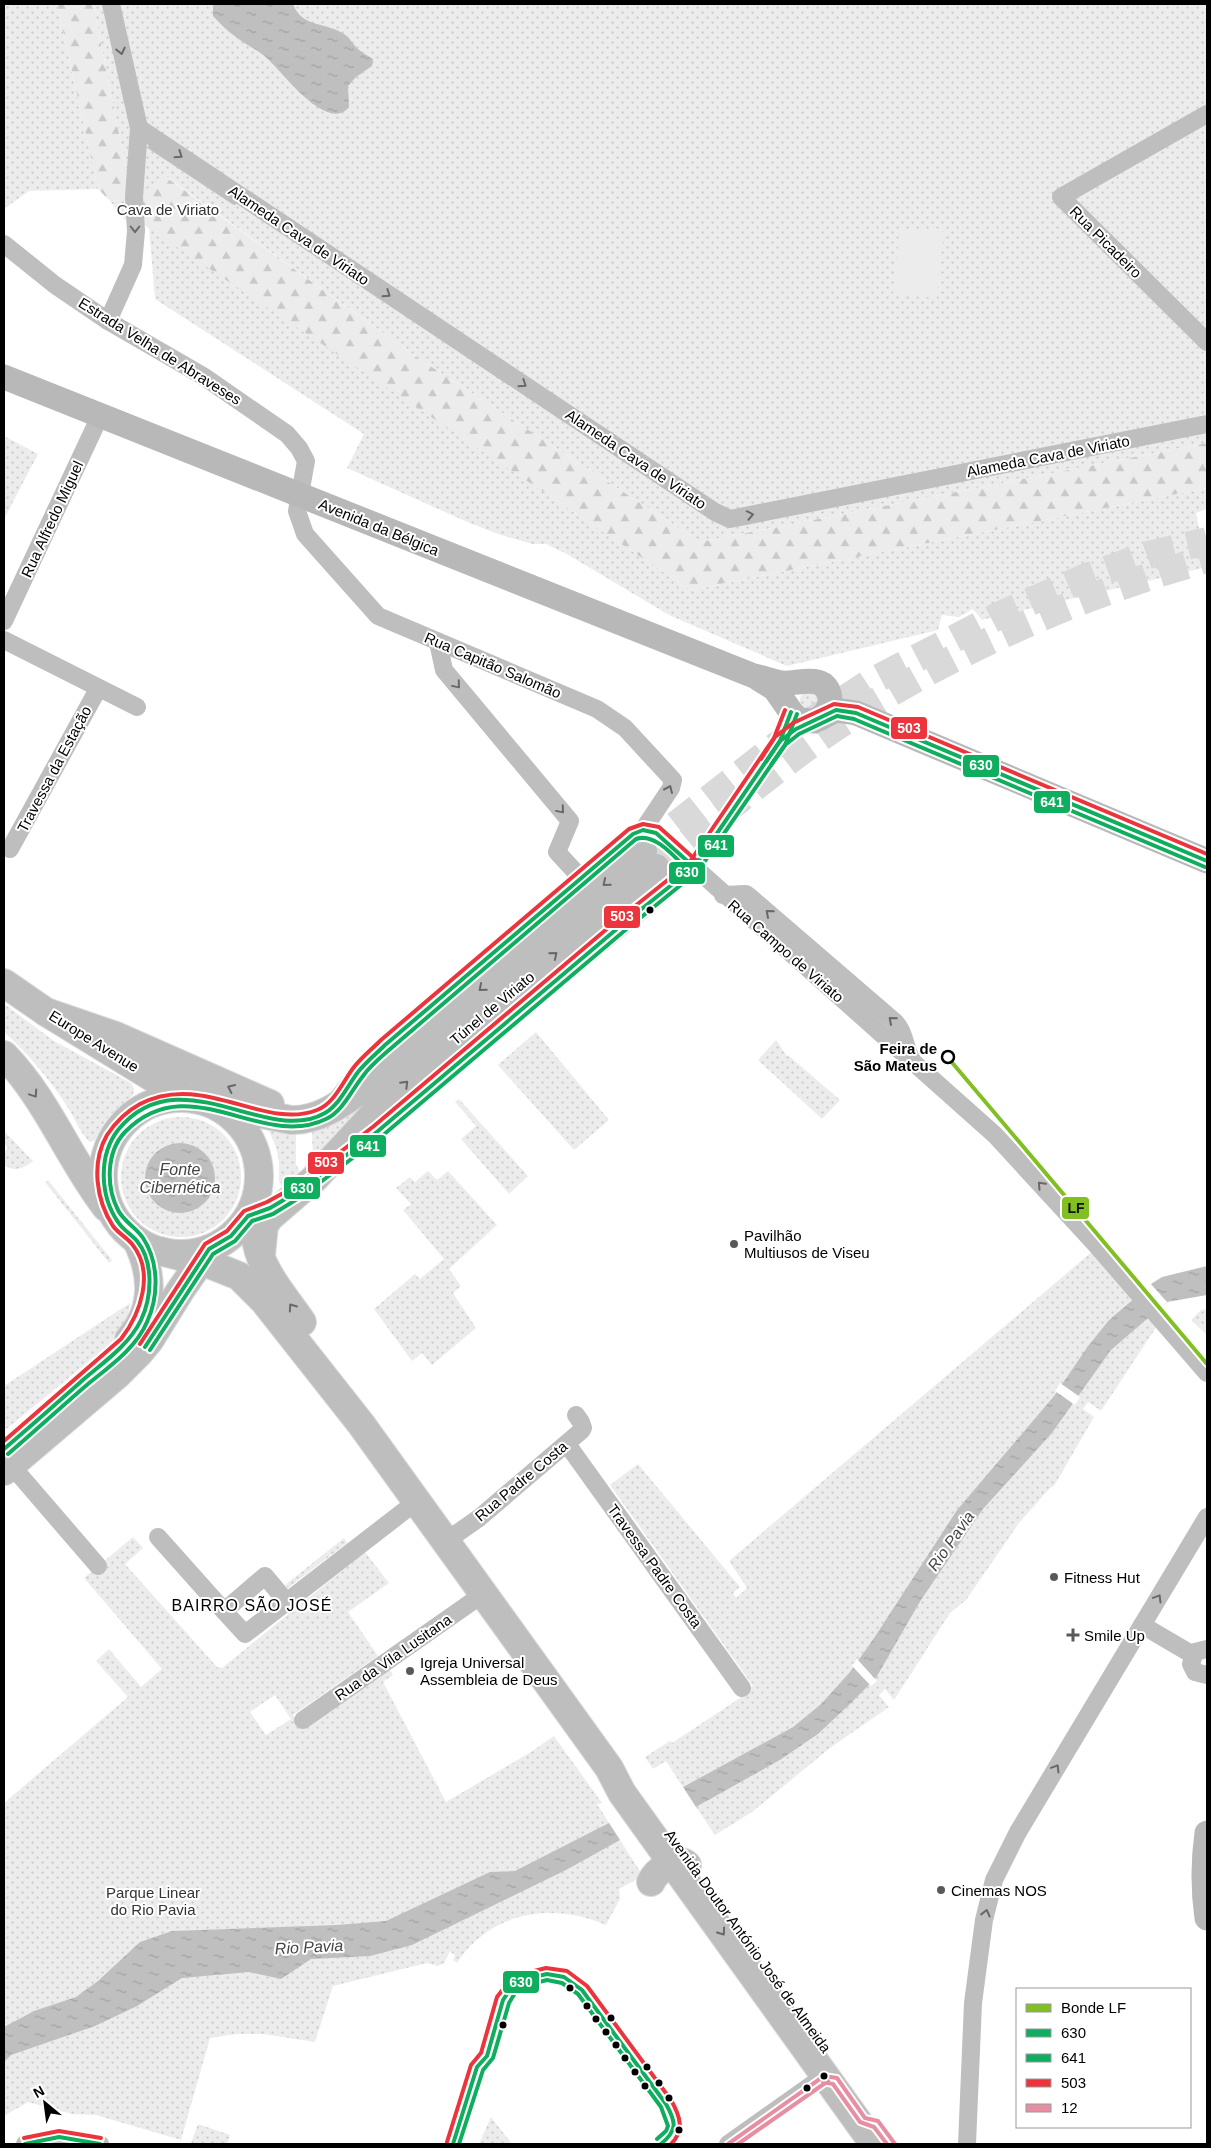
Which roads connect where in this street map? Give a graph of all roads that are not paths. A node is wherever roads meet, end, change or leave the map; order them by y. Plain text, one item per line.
1 (111, 4) edge
2 (1207, 114) edge
3 (139, 128) junction
4 (4, 244) edge
5 (108, 321) junction
6 (1207, 342) edge
7 (4, 377) edge
8 (100, 416) junction
9 (1207, 424) edge
10 (300, 495) junction
11 (4, 622) edge
12 (4, 640) edge
13 (438, 642) junction
14 (754, 676) junction
15 (798, 683) junction
16 (98, 689) junction
17 (829, 694) junction
18 (137, 707) dead end
19 (856, 713) junction
20 (803, 715) junction
21 (652, 848) junction
22 (10, 849) dead end
23 (1207, 861) edge
24 (694, 867) junction
25 (580, 878) junction
26 (619, 927) junction
27 (4, 983) edge
28 (46, 1012) junction
29 (4, 1055) edge
30 (186, 1098) junction
31 (212, 1104) junction
32 (328, 1111) junction
33 (306, 1185) junction
34 (254, 1207) junction
35 (139, 1239) junction
36 (204, 1255) junction
37 (260, 1255) junction
38 (253, 1288) junction
39 (149, 1341) junction
40 (1207, 1373) edge
41 (576, 1415) dead end
42 (361, 1424) junction
43 (567, 1444) junction
44 (6, 1462) edge
45 (417, 1501) junction
46 (1207, 1517) edge
47 (158, 1537) dead end
48 (446, 1541) junction
49 (98, 1566) dead end
50 (483, 1594) junction
51 (286, 1601) junction
52 (224, 1611) junction
53 (1142, 1626) junction
54 (1200, 1652) edge
55 (1207, 1675) edge
56 (742, 1688) dead end
57 (302, 1720) dead end
58 (1207, 1833) edge
59 (676, 1858) junction
60 (651, 1882) dead end
61 (1207, 1918) edge
62 (824, 2076) junction
63 (966, 2124) junction
64 (876, 2133) edge
65 (25, 2144) edge
66 (100, 2144) edge
67 (728, 2144) edge
68 (894, 2144) edge
69 (960, 2144) edge
70 (966, 2144) edge

1 -> 3 street
2 - 6 street, Rua Picadeiro
3 -> 5 street
3 -> 9 street, Alameda Cava de Viriato
4 - 5 street, Estrada Velha de Abraveses
5 - 10 street, Estrada Velha de Abraveses
7 - 8 main road, Avenida da Bélgica
8 - 10 main road, Avenida da Bélgica
8 - 11 street, Rua Alfredo Miguel
10 - 13 street, Rua Capitão Salomão
10 - 14 main road, Avenida da Bélgica
12 - 16 street
21 -> 13 street, Rua Capitão Salomão
13 -> 25 street
14 - 15 main road
14 - 20 main road
15 - 17 main road
15 - 20 main road
16 - 18 street
16 - 22 street, Travessa da Estação
17 - 19 main road
17 - 20 main road
19 - 20 main road
19 - 23 main road
20 - 24 street
21 - 24 street
21 - 25 street
21 - 26 street
21 -> 32 main road, Túnel de Viriato
33 -> 21 main road, Túnel de Viriato
24 - 26 street
40 -> 24 street, Rua Campo de Viriato
25 - 32 street
26 - 33 street
27 - 28 main road, Europe Avenue
28 - 30 main road, Europe Avenue
32 -> 28 main road
29 -> 35 main road
30 - 31 main road
30 - 35 main road
31 - 32 main road, Túnel de Viriato
31 - 34 main road
33 - 34 main road
33 - 37 main road
34 - 36 main road
34 - 37 main road, Avenida Doutor António José de Almeida
35 - 36 main road, Avenida Doutor António José de Almeida
35 - 44 main road
36 - 38 main road, Avenida Doutor António José de Almeida
36 - 39 main road
42 -> 37 main road, Avenida Doutor António José de Almeida
38 - 39 main road
38 - 42 main road, Avenida Doutor António José de Almeida
39 - 44 main road
41 - 43 street, Rua Padre Costa
42 - 45 main road, Avenida Doutor António José de Almeida
43 - 48 street, Rua Padre Costa
43 - 56 street, Travessa Padre Costa
44 - 49 street
45 - 48 main road, Avenida Doutor António José de Almeida
45 - 51 street
53 -> 46 street
47 - 52 street
48 - 50 main road, Avenida Doutor António José de Almeida
50 - 57 street, Rua da Vila Lusitana
50 - 59 main road, Avenida Doutor António José de Almeida
51 - 52 street
51 - 52 street
53 - 54 street
63 -> 53 street
54 - 55 street
58 - 61 main road
59 - 60 main road
59 -> 62 main road, Avenida Doutor António José de Almeida
59 - 64 main road, Avenida Doutor António José de Almeida
62 - 64 main road, Avenida Doutor António José de Almeida
62 - 67 street
63 - 69 street
63 - 70 street
64 - 68 main road, Avenida Doutor António José de Almeida
65 - 66 street

